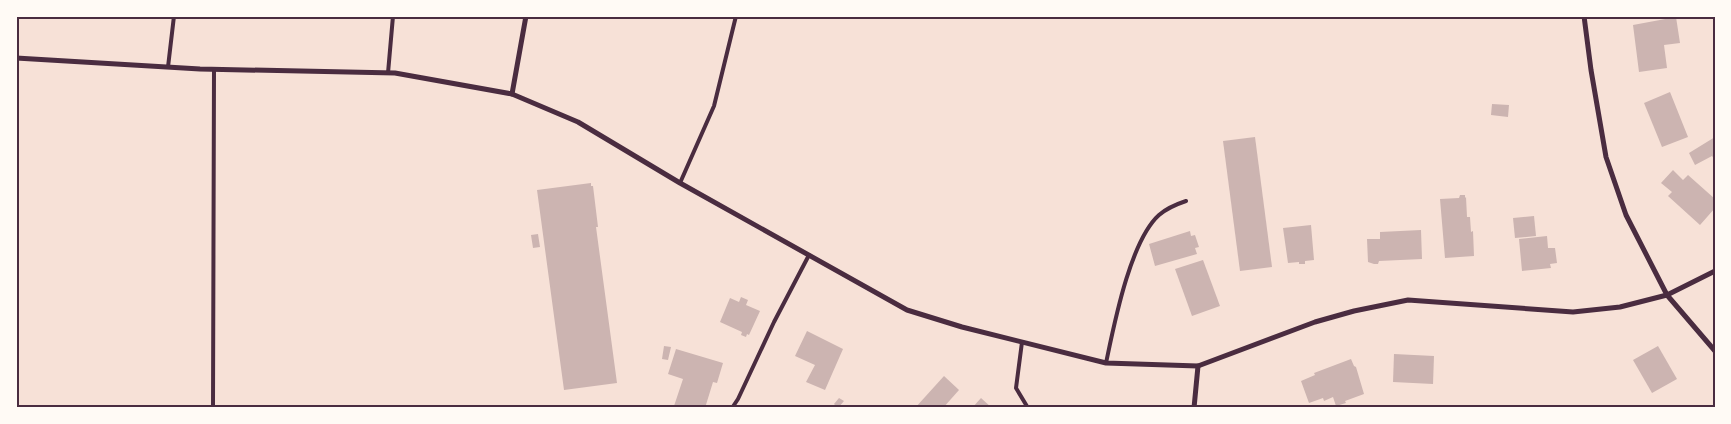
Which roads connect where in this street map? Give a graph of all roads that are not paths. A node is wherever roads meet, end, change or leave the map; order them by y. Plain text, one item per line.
1 (174, 16) edge
2 (393, 16) edge
3 (526, 16) edge
4 (736, 16) edge
5 (1584, 16) edge
6 (16, 58) edge
7 (168, 67) junction
8 (214, 69) junction
9 (388, 73) junction
10 (512, 94) junction
11 (680, 183) junction
12 (1186, 200) dead end
13 (810, 255) junction
14 (1715, 271) edge
15 (1667, 295) junction
16 (1022, 342) junction
17 (1715, 351) edge
18 (1106, 363) junction
19 (1198, 366) junction
20 (213, 408) edge
21 (732, 408) edge
22 (1028, 408) edge
23 (1194, 408) edge

1 - 7 lane
2 - 9 lane
3 - 10 street
4 - 11 lane
5 - 15 street
6 - 7 street
7 - 8 street
8 - 9 street
8 - 20 lane
9 - 10 street
10 - 11 street
11 - 13 street
12 - 18 lane
13 - 16 street
13 - 21 lane
14 - 15 street
15 - 17 street
15 - 19 street
16 - 18 street
16 - 22 lane
18 - 19 street
19 - 23 street

